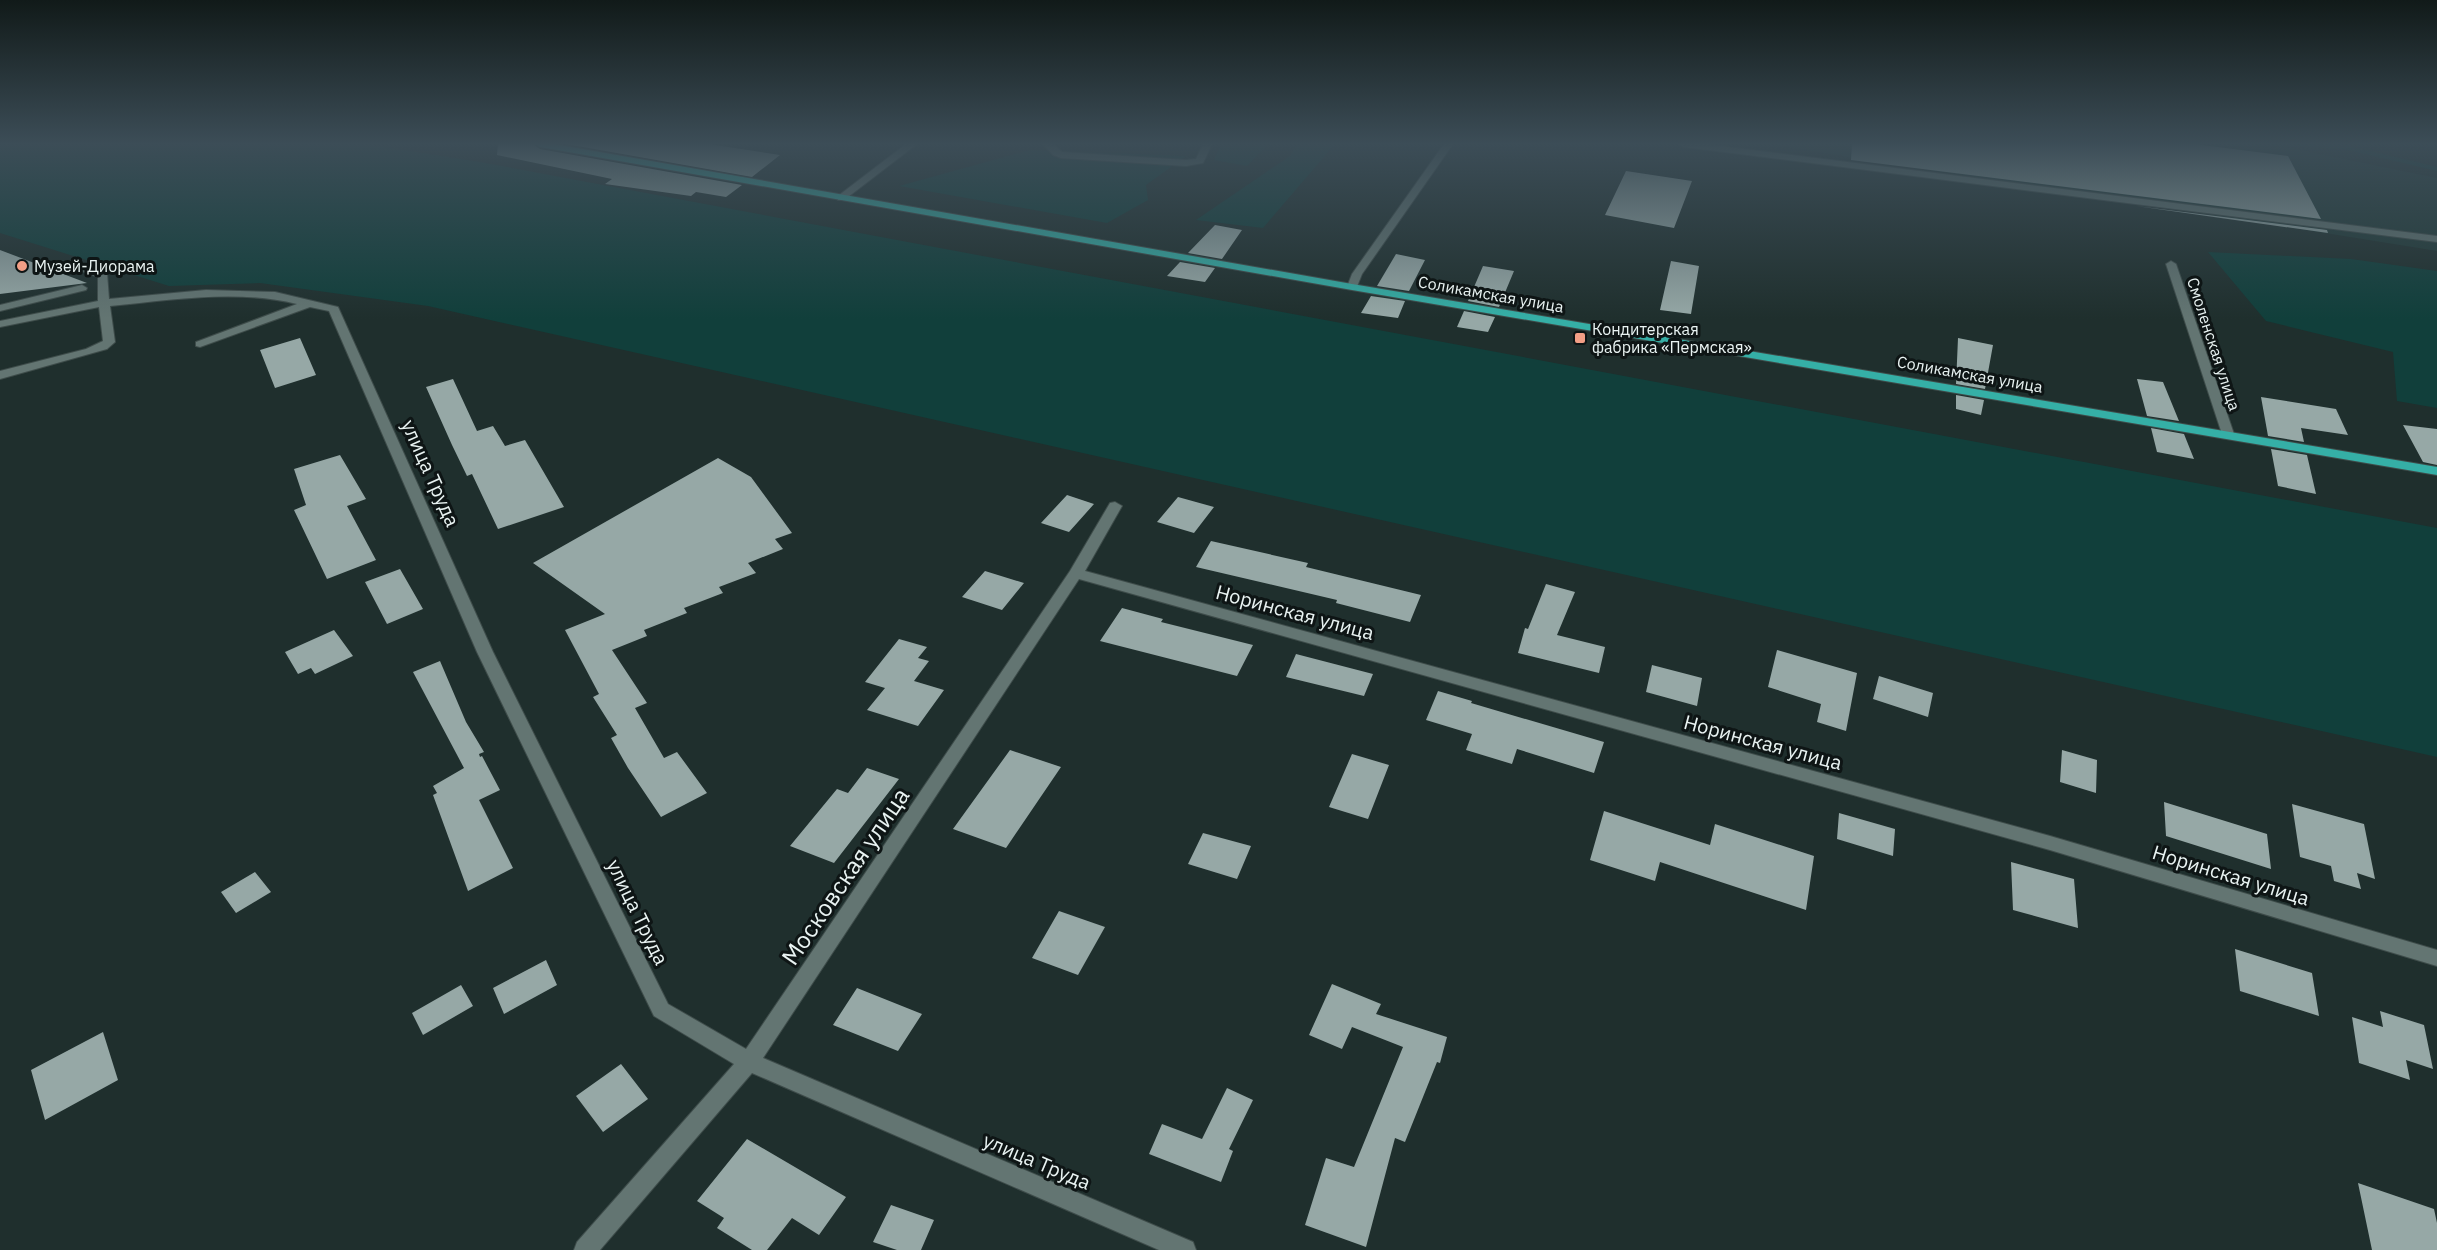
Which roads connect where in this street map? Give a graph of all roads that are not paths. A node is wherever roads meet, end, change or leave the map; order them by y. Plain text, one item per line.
1 (866, 202) edge
2 (1407, 202) edge
3 (2149, 202) edge
4 (2437, 239) edge
5 (72, 264) dead end
6 (2171, 264) dead end
7 (1352, 287) junction
8 (82, 288) dead end
9 (104, 303) junction
10 (309, 303) junction
11 (0, 308) edge
12 (0, 324) edge
13 (200, 344) dead end
14 (0, 375) edge
15 (2228, 434) junction
16 (2437, 471) edge
17 (1115, 506) dead end
18 (1076, 573) junction
19 (2437, 958) edge
20 (749, 1062) junction
21 (585, 1250) edge
22 (1185, 1250) edge

1 - 7 main road, Соликамская улица
2 - 7 street
3 - 4 street
5 - 9 street
6 - 15 street, Смоленская улица
7 - 15 main road, Соликамская улица
8 - 11 street
9 - 10 street
9 - 12 street
9 - 14 street
10 - 13 street
10 - 20 street, улица Труда
15 - 16 main road, Соликамская улица
17 - 18 street, Московская улица
18 - 19 street, Норинская улица
18 - 20 street, Московская улица
20 - 21 street, Московская улица
20 - 22 street, улица Труда

